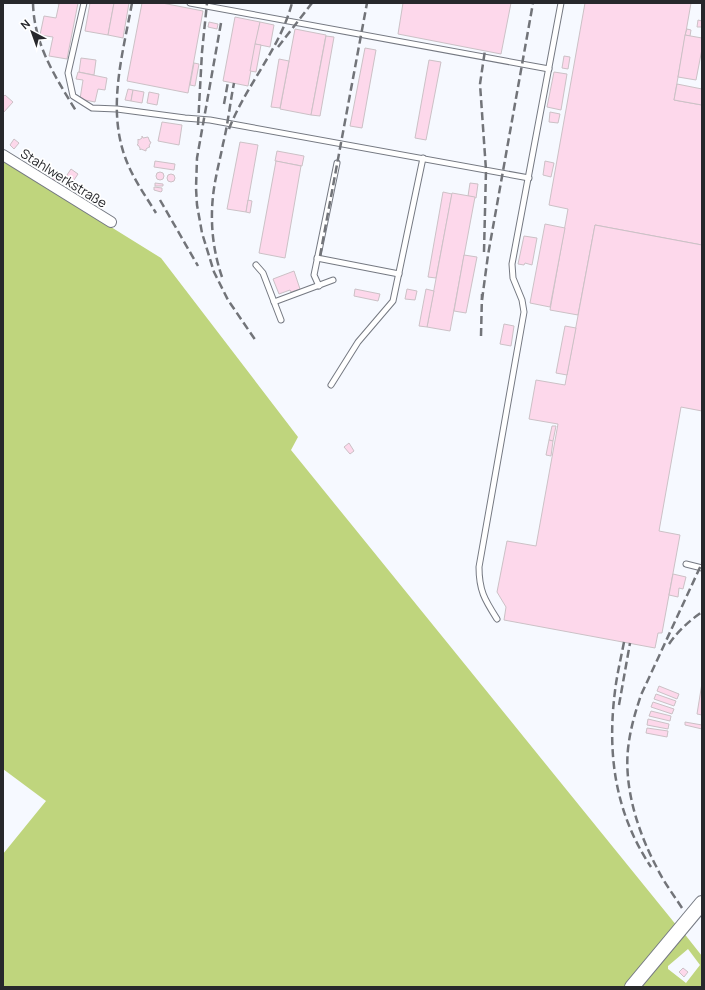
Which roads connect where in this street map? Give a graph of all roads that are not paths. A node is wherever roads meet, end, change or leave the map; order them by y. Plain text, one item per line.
1 (84, 3) edge
2 (190, 3) edge
3 (561, 3) edge
4 (549, 69) junction
5 (3, 155) edge
6 (423, 158) junction
7 (337, 163) dead end
8 (528, 178) junction
9 (111, 222) dead end
10 (317, 258) junction
11 (256, 265) dead end
12 (399, 274) junction
13 (333, 280) dead end
14 (319, 286) junction
15 (274, 302) junction
16 (281, 320) dead end
17 (331, 385) dead end
18 (686, 564) dead end
19 (702, 568) edge
20 (496, 619) dead end
21 (702, 903) edge
22 (632, 987) edge

1 - 6 lane
2 - 4 lane
3 - 4 lane
4 - 8 lane
5 - 9 street, Stahlwerkstraße
6 - 8 lane
6 - 12 lane
7 - 10 lane
8 - 20 lane
10 - 12 lane
10 - 14 lane
11 - 15 lane
12 - 17 lane
13 - 14 lane
14 - 15 lane
15 - 16 lane
18 - 19 lane
21 - 22 main road

